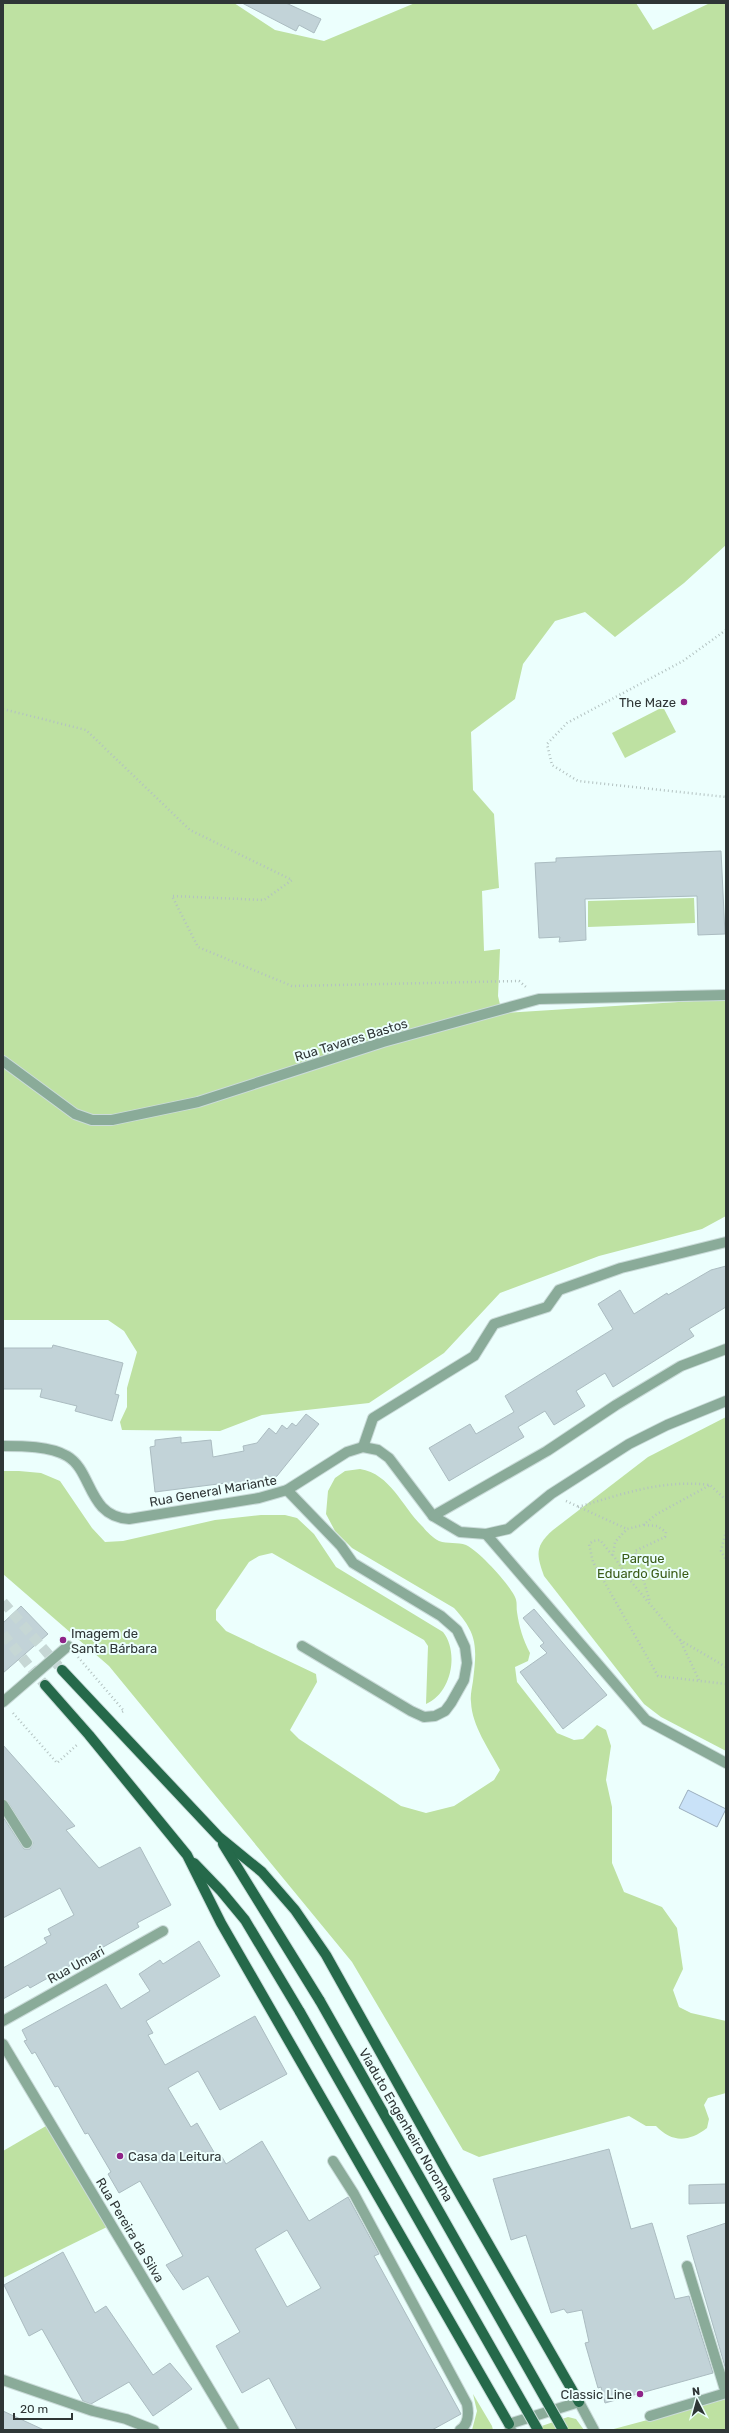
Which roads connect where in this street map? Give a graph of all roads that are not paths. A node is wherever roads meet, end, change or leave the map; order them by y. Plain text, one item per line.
1 (726, 995) edge
2 (3, 1061) edge
3 (726, 1242) edge
4 (726, 1349) edge
5 (726, 1401) edge
6 (3, 1446) edge
7 (363, 1447) junction
8 (287, 1490) junction
9 (433, 1516) junction
10 (486, 1534) junction
11 (68, 1646) road end
12 (302, 1646) dead end
13 (62, 1670) tunnel mouth
14 (45, 1685) tunnel mouth
15 (3, 1702) edge
16 (726, 1762) edge
17 (3, 1805) edge
18 (219, 1837) junction
19 (27, 1843) dead end
20 (187, 1855) junction
21 (162, 1931) dead end
22 (3, 2021) edge
23 (3, 2044) edge
24 (333, 2161) dead end
25 (687, 2266) dead end
26 (3, 2380) edge
27 (726, 2393) edge
28 (579, 2402) junction
29 (650, 2416) dead end
30 (510, 2427) edge
31 (154, 2430) edge
32 (234, 2430) edge
33 (460, 2430) edge
34 (538, 2430) edge
35 (562, 2430) edge
36 (594, 2430) edge

1 - 2 street, Rua Tavares Bastos
3 - 7 street
4 - 9 street
5 - 10 street
6 - 8 street, Rua General Mariante
7 - 8 street, Rua General Mariante
7 - 9 street
8 - 12 street
9 - 10 street
10 - 16 street
11 - 15 street
13 - 18 main road
14 - 20 main road
17 - 19 street
18 - 28 main road
18 - 35 main road, Viaduto Engenheiro Noronha, bridge
20 - 30 main road
20 - 34 main road, bridge
21 - 22 street, Rua Umari
23 - 32 street, Rua Pereira da Silva
24 - 33 street
25 - 27 street
26 - 31 street
27 - 29 street
28 - 30 street
28 - 36 street

